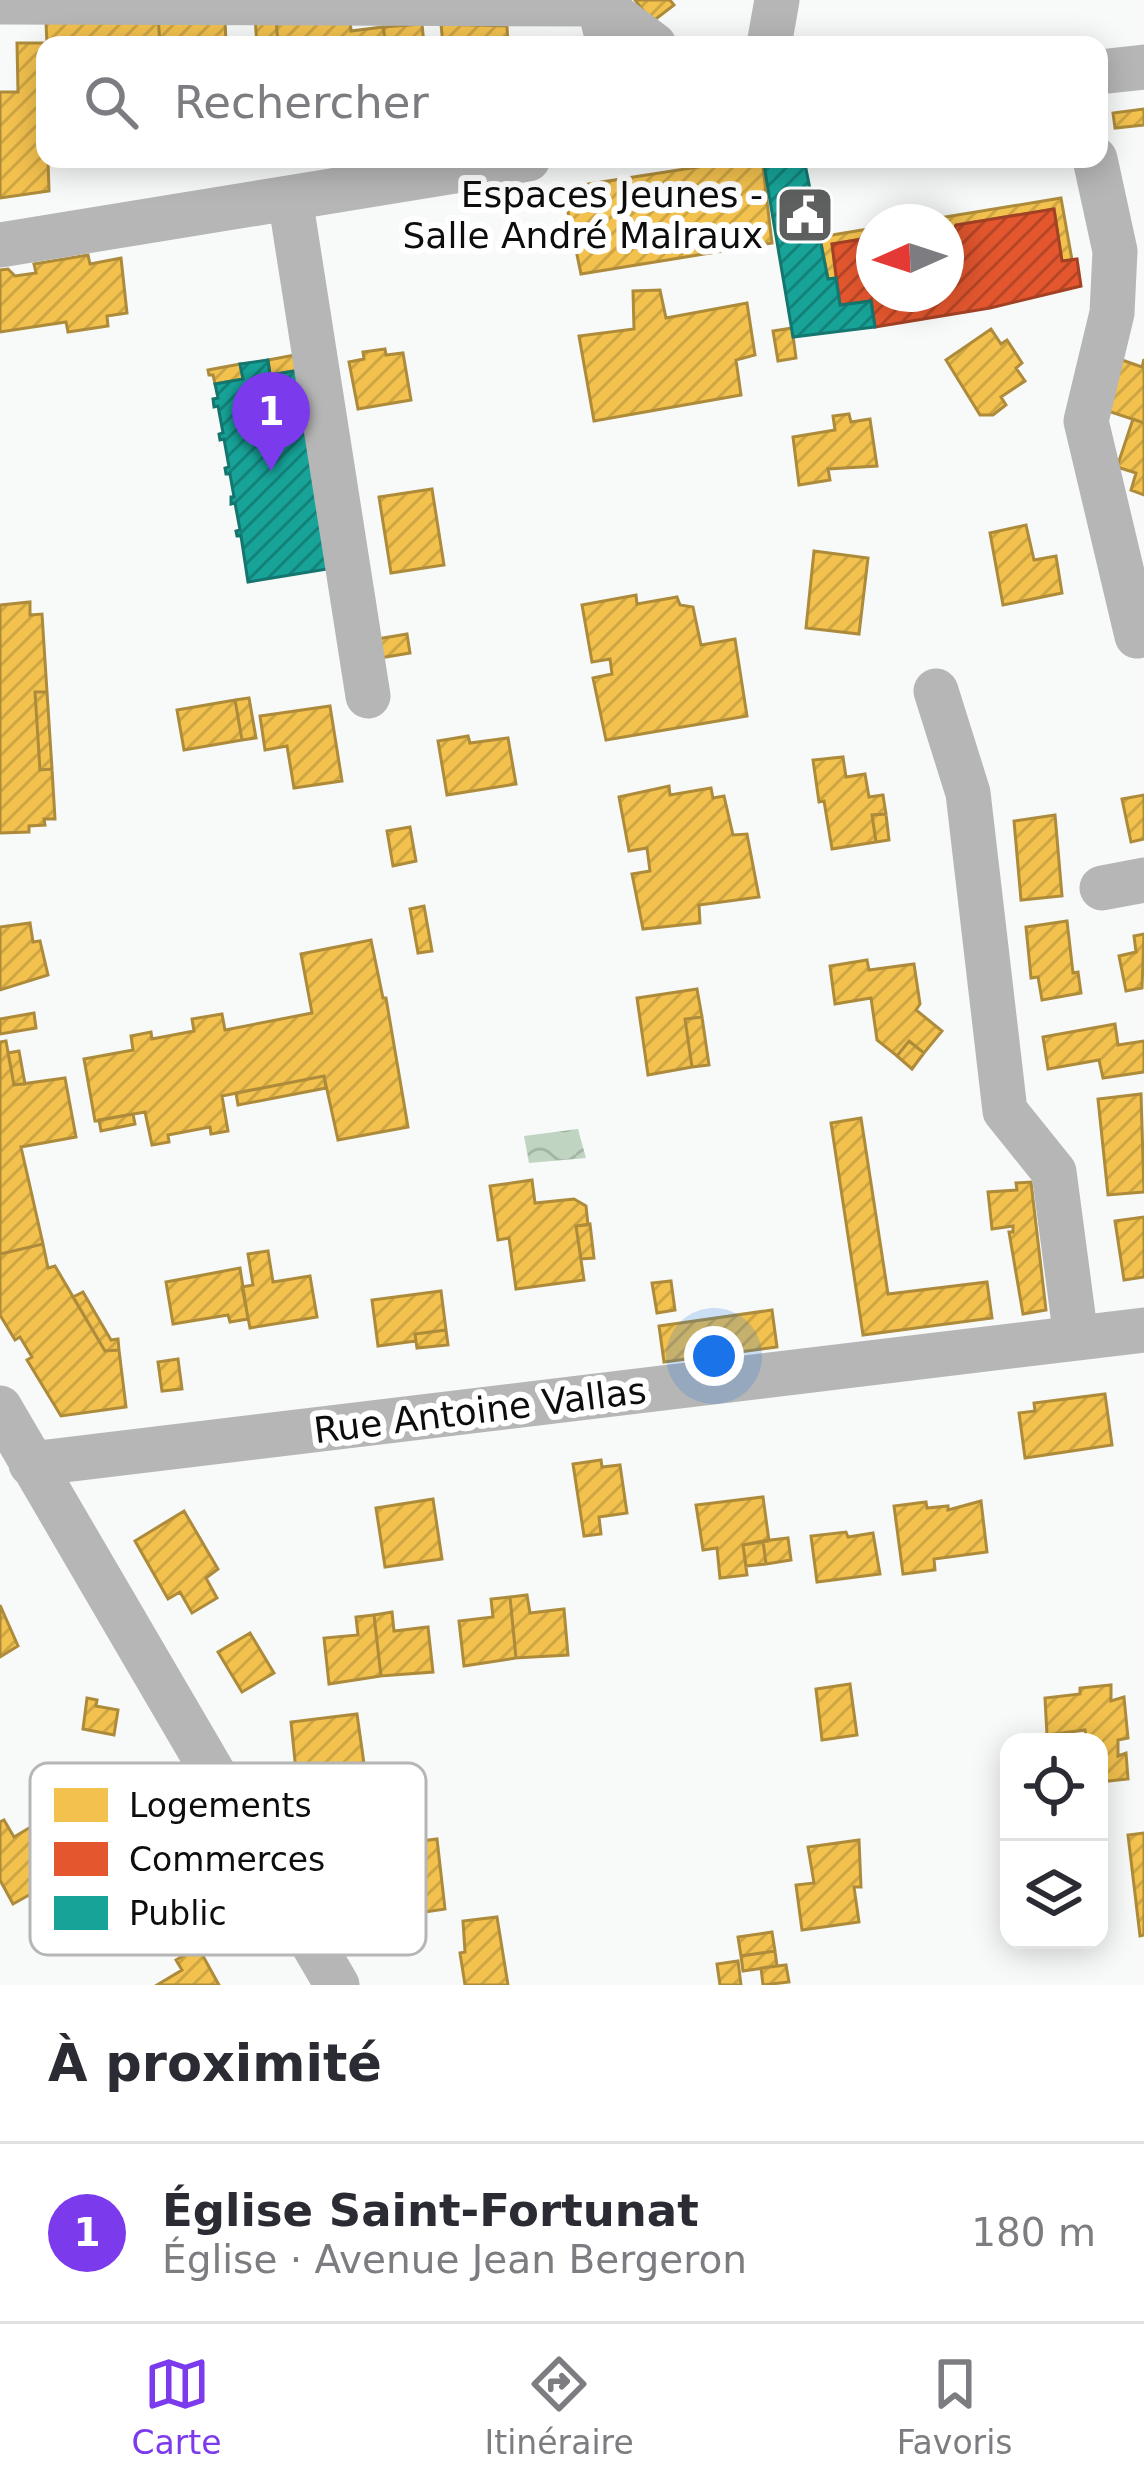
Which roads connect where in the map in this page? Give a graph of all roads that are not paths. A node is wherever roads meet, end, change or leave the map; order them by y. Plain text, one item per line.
1 (777, 0) edge
2 (0, 2) edge
3 (604, 24) edge
4 (633, 36) edge
5 (771, 36) edge
6 (1144, 68) edge
7 (1108, 70) edge
8 (474, 168) edge
9 (1097, 168) edge
10 (290, 198) junction
11 (0, 245) edge
12 (1136, 636) dead end
13 (936, 692) dead end
14 (368, 696) dead end
15 (1144, 1330) edge
16 (1076, 1338) junction
17 (0, 1408) edge
18 (31, 1464) junction
19 (207, 1763) edge
20 (319, 1955) edge
21 (337, 1985) edge

1 - 5 street
2 - 3 street
3 - 4 street
6 - 7 street
8 - 10 street
9 - 12 street
10 - 11 street
10 - 14 street
13 - 16 street
15 - 16 street, Rue Antoine Vallas
16 - 18 street, Rue Antoine Vallas
17 - 18 street
18 - 19 street
20 - 21 street

